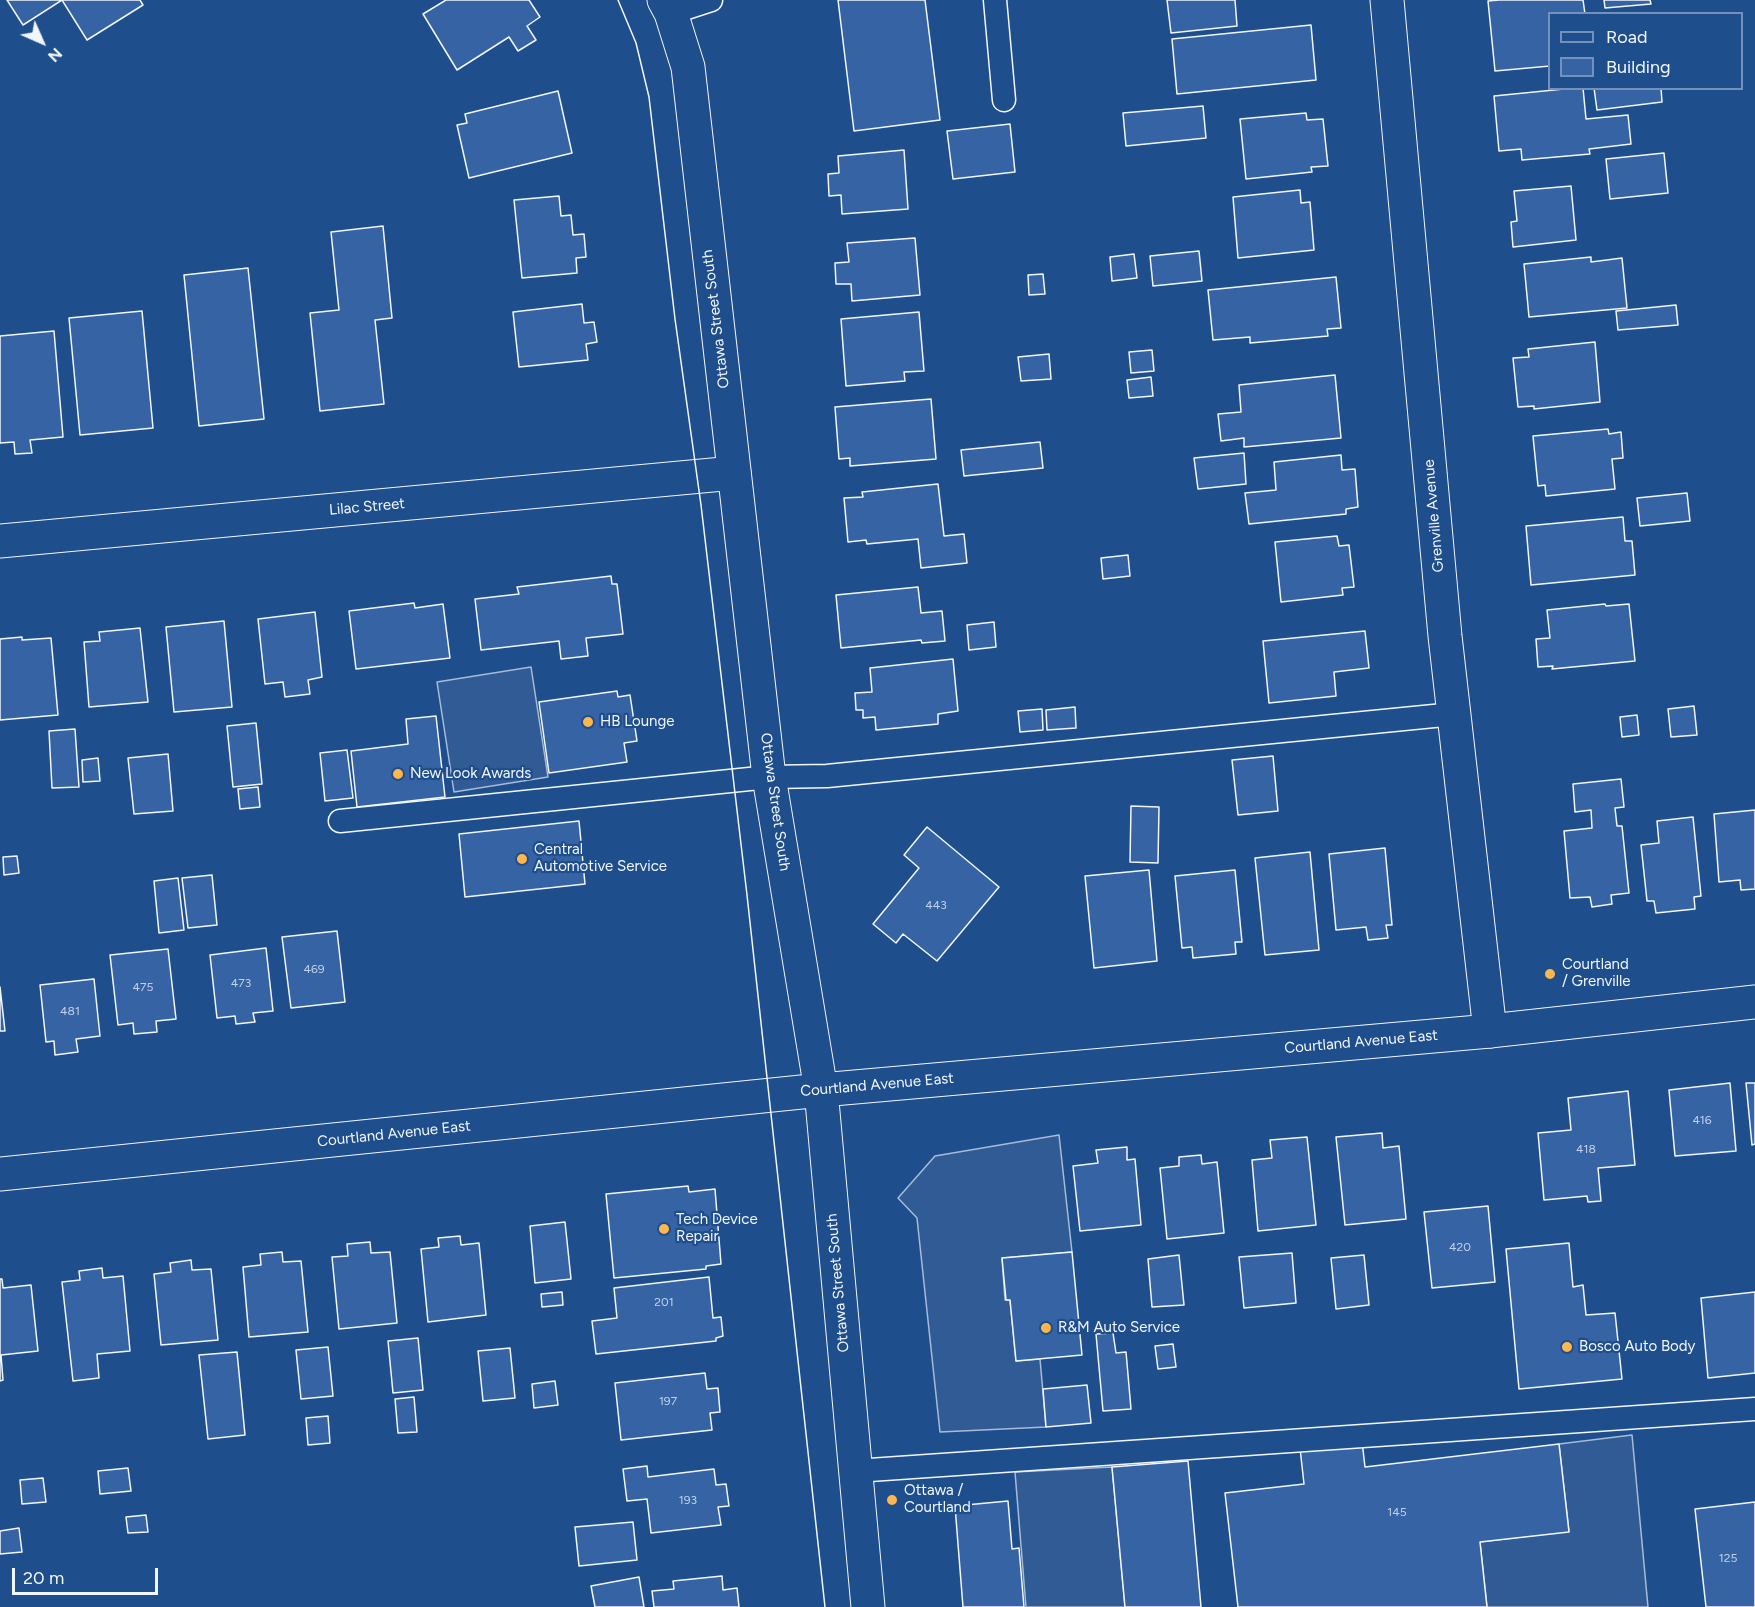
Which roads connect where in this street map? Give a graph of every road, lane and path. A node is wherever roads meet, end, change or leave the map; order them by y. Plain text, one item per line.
1 (711, 0) edge
2 (995, 0) edge
3 (1387, 0) edge
4 (668, 7) edge
5 (1004, 100) dead end
6 (734, 473) junction
7 (0, 541) edge
8 (1454, 714) junction
9 (770, 777) junction
10 (340, 821) dead end
11 (1755, 1002) edge
12 (1490, 1031) junction
13 (820, 1090) junction
14 (0, 1174) edge
15 (1755, 1409) edge
16 (855, 1471) junction
17 (867, 1607) edge

1 - 4 lane
2 - 5 lane
3 - 8 main road, Grenville Avenue
4 - 6 main road, Ottawa Street South
6 - 7 main road, Lilac Street
6 - 9 main road, Ottawa Street South
8 - 9 lane
8 - 12 main road, Grenville Avenue
9 - 10 lane
9 - 13 main road, Ottawa Street South
11 - 12 main road, Courtland Avenue East
12 - 13 main road, Courtland Avenue East
13 - 14 main road, Courtland Avenue East
13 - 16 main road, Ottawa Street South
15 - 16 lane
16 - 17 main road, Ottawa Street South

